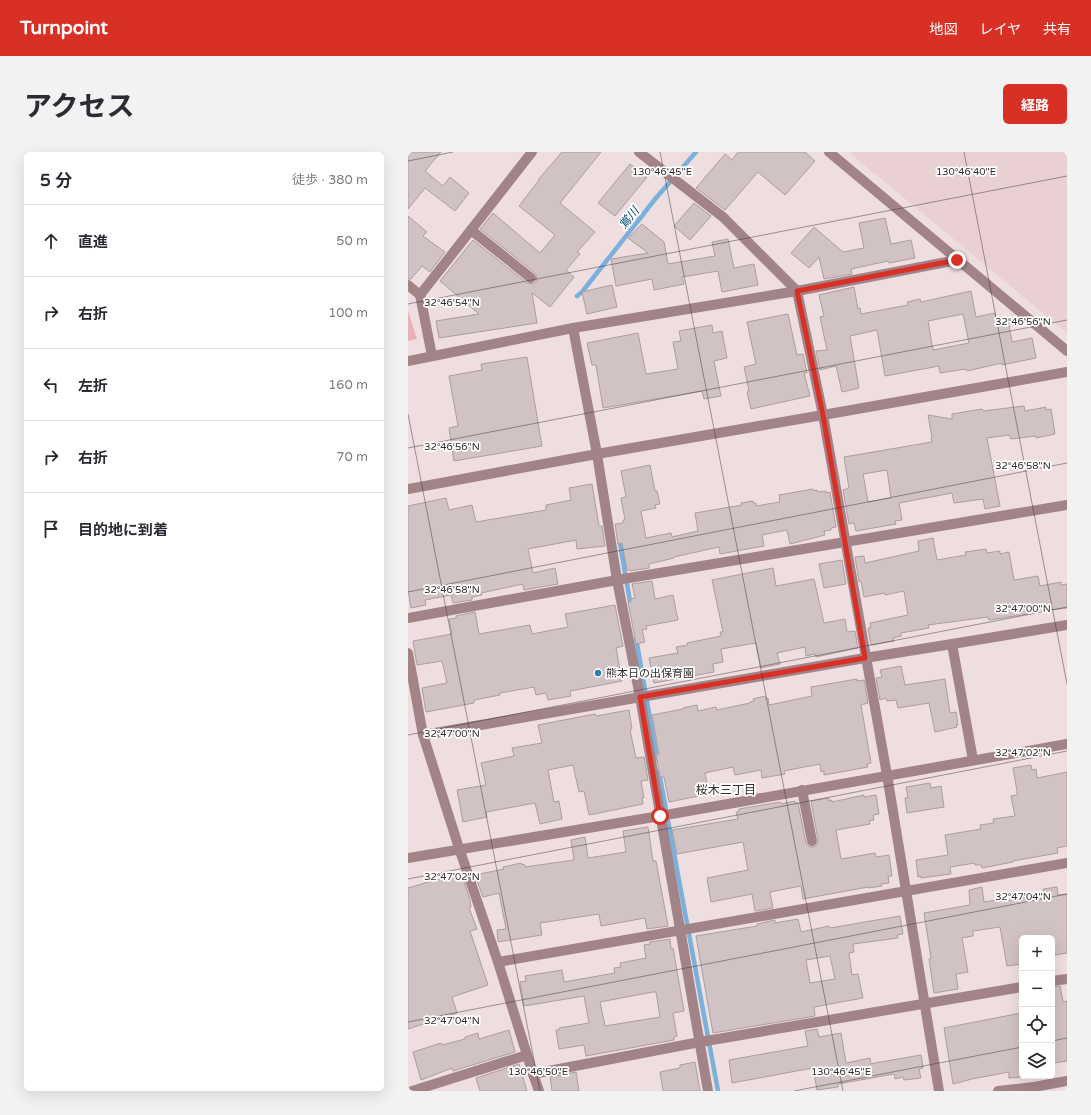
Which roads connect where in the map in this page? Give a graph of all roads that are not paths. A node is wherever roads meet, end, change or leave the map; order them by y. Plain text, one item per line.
1 (532, 152) edge
2 (639, 152) edge
3 (829, 152) edge
4 (840, 156) edge
5 (471, 230) junction
6 (957, 260) junction
7 (531, 278) dead end
8 (408, 285) edge
9 (797, 291) junction
10 (420, 295) junction
11 (573, 328) junction
12 (1067, 351) edge
13 (432, 356) junction
14 (408, 360) edge
15 (1067, 372) edge
16 (823, 415) junction
17 (597, 454) junction
18 (408, 489) edge
19 (1067, 505) edge
20 (845, 542) junction
21 (617, 580) junction
22 (408, 618) edge
23 (1067, 625) edge
24 (952, 644) junction
25 (408, 652) edge
26 (865, 658) junction
27 (640, 697) junction
28 (423, 735) junction
29 (1067, 744) edge
30 (973, 760) junction
31 (887, 775) junction
32 (802, 790) junction
33 (660, 816) junction
34 (812, 841) dead end
35 (459, 848) junction
36 (408, 858) edge
37 (1067, 863) edge
38 (905, 890) junction
39 (681, 929) junction
40 (498, 962) junction
41 (1067, 979) edge
42 (1055, 981) edge
43 (1019, 987) edge
44 (925, 1003) junction
45 (700, 1042) junction
46 (527, 1055) junction
47 (533, 1074) junction
48 (1067, 1080) edge
49 (412, 1091) edge
50 (539, 1091) edge
51 (708, 1091) edge
52 (939, 1091) edge
53 (998, 1091) edge

1 - 5 street
2 - 9 street
3 - 4 street
4 - 6 street
5 - 7 street
5 - 10 street
6 - 9 street
6 - 12 street
8 - 10 street
9 - 11 street
9 - 16 street
10 - 13 street
11 - 13 street
11 - 17 street
13 - 14 street
15 - 16 street
16 - 17 street
16 - 20 street
17 - 18 street
17 - 21 street
19 - 20 street
20 - 21 street
20 - 26 street
21 - 22 street
21 - 27 street
23 - 24 street
24 - 26 street
24 - 30 street
25 - 28 street
26 - 27 street
26 - 31 street
27 - 28 street
27 - 33 street
28 - 35 street
29 - 30 street
30 - 31 street
31 - 32 street
31 - 38 street
32 - 33 street
32 - 34 street
33 - 35 street
33 - 39 street
35 - 36 street
35 - 40 street
37 - 38 street
38 - 39 street
38 - 44 street
39 - 40 street
39 - 45 street
40 - 46 street
41 - 42 street
43 - 44 street
44 - 45 street
44 - 52 street
45 - 47 street
45 - 51 street
46 - 47 street
46 - 49 street
47 - 50 street
48 - 53 street

